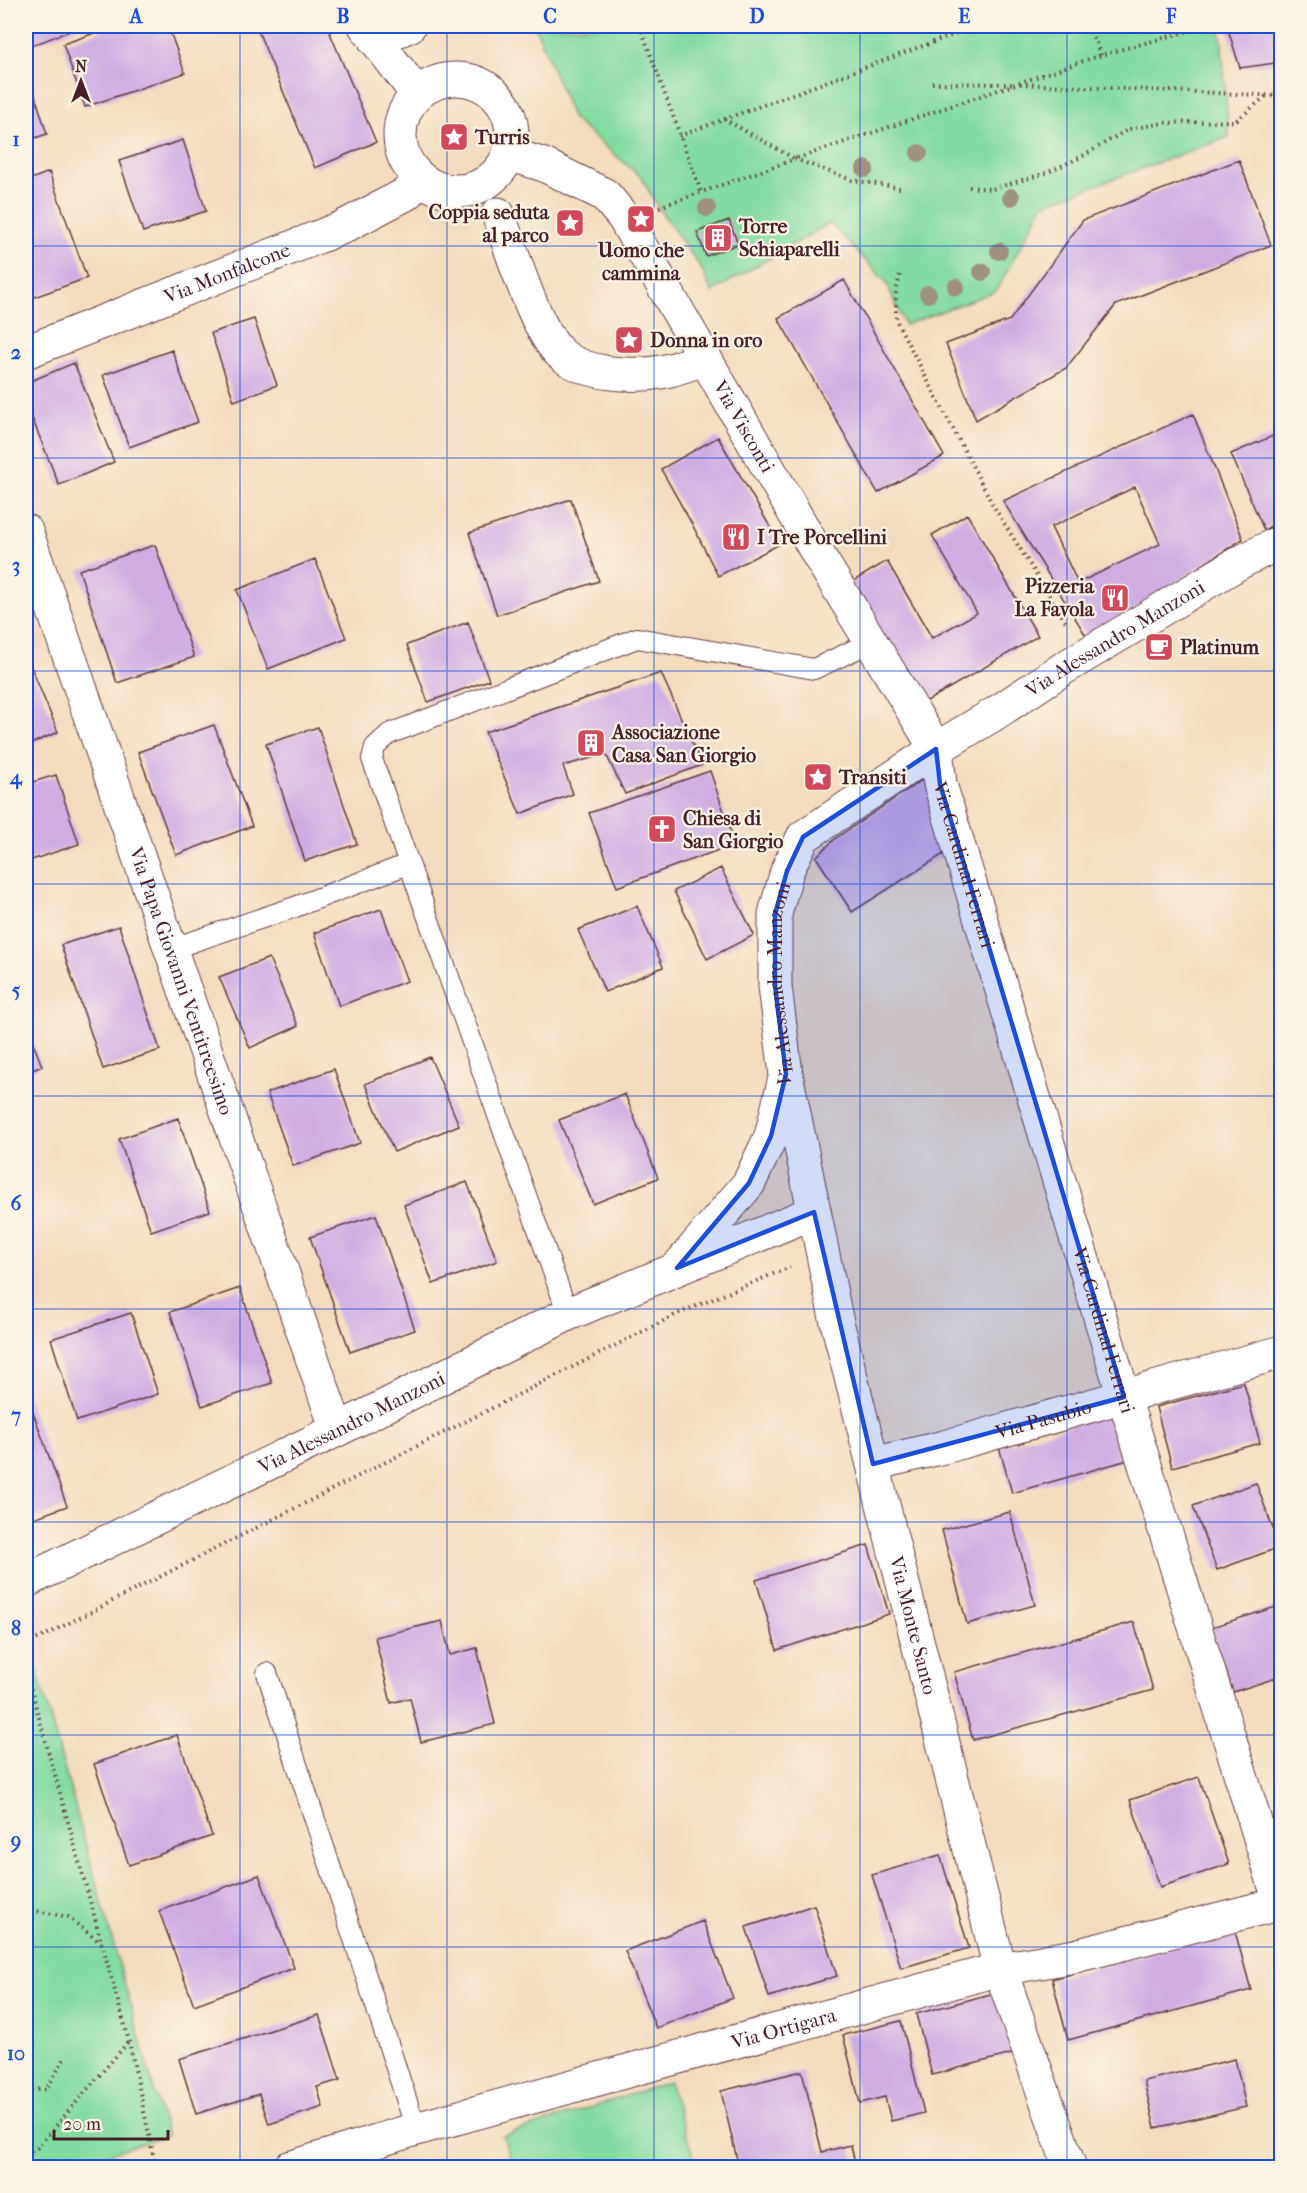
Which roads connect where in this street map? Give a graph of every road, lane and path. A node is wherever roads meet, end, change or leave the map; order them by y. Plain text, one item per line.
1 (409, 26) edge
2 (640, 26) edge
3 (977, 26) edge
4 (1089, 26) edge
5 (1208, 26) edge
6 (370, 33) edge
7 (1101, 55) junction
8 (932, 84) dead end
9 (1018, 84) junction
10 (417, 94) junction
11 (1266, 96) junction
12 (1281, 96) edge
13 (724, 119) junction
14 (679, 136) junction
15 (510, 154) junction
16 (795, 159) junction
17 (420, 179) junction
18 (969, 187) dead end
19 (900, 188) dead end
20 (700, 192) junction
21 (658, 207) dead end
22 (498, 214) dead end
23 (900, 275) dead end
24 (26, 352) edge
25 (705, 357) junction
26 (26, 531) edge
27 (1281, 541) edge
28 (871, 642) junction
29 (1086, 655) junction
30 (936, 749) junction
31 (408, 864) junction
32 (171, 949) junction
33 (786, 1074) junction
34 (814, 1212) junction
35 (823, 1252) junction
36 (677, 1268) junction
37 (568, 1314) junction
38 (1281, 1352) edge
39 (1124, 1397) junction
40 (337, 1430) junction
41 (873, 1464) junction
42 (26, 1581) edge
43 (26, 1645) edge
44 (26, 1671) edge
45 (267, 1673) dead end
46 (1281, 1905) edge
47 (26, 1910) edge
48 (101, 1943) junction
49 (1000, 1969) junction
50 (129, 2042) junction
51 (64, 2059) dead end
52 (26, 2088) edge
53 (416, 2129) junction
54 (26, 2154) edge
55 (156, 2168) edge
56 (289, 2168) edge
57 (1070, 2168) edge

1 - 6 street
2 - 14 path
3 - 13 path
4 - 7 path
5 - 7 path
6 - 10 street
7 - 9 path
8 - 9 path
9 - 11 path
9 - 16 path
10 - 15 street
10 - 17 street
11 - 12 path
11 - 18 path
13 - 14 path
13 - 16 path
14 - 20 path
15 - 17 street
15 - 25 street, Via Visconti
16 - 19 path
16 - 20 path
17 - 24 street, Via Monfalcone
20 - 21 path
22 - 25 street
23 - 29 path
25 - 28 street, Via Visconti
26 - 32 street, Via Papa Giovanni Ventitreesimo
27 - 29 street, Via Alessandro Manzoni
28 - 30 street, Via Visconti
28 - 31 lane
29 - 30 street, Via Alessandro Manzoni
30 - 33 street, Via Alessandro Manzoni
30 - 39 street, Via Cardinal Ferrari
31 - 32 lane
31 - 37 lane
32 - 40 street, Via Papa Giovanni Ventitreesimo
33 - 34 street, Via Monte Santo
33 - 36 street, Via Alessandro Manzoni
34 - 35 street, Via Monte Santo
34 - 36 street, Via Alessandro Manzoni
35 - 41 street, Via Monte Santo
35 - 43 path
36 - 37 street, Via Alessandro Manzoni
37 - 40 street, Via Alessandro Manzoni
38 - 39 street, Via Pasubio
39 - 41 street, Via Pasubio
39 - 46 street, Via Cardinal Ferrari
40 - 42 street, Via Alessandro Manzoni
41 - 49 street, Via Monte Santo
44 - 48 path
45 - 53 lane
46 - 49 street, Via Ortigara
47 - 48 path
48 - 50 path
49 - 53 street, Via Ortigara
49 - 57 street, Via Monte Santo
50 - 54 path
50 - 55 path
51 - 52 path
53 - 56 street, Via Ortigara

